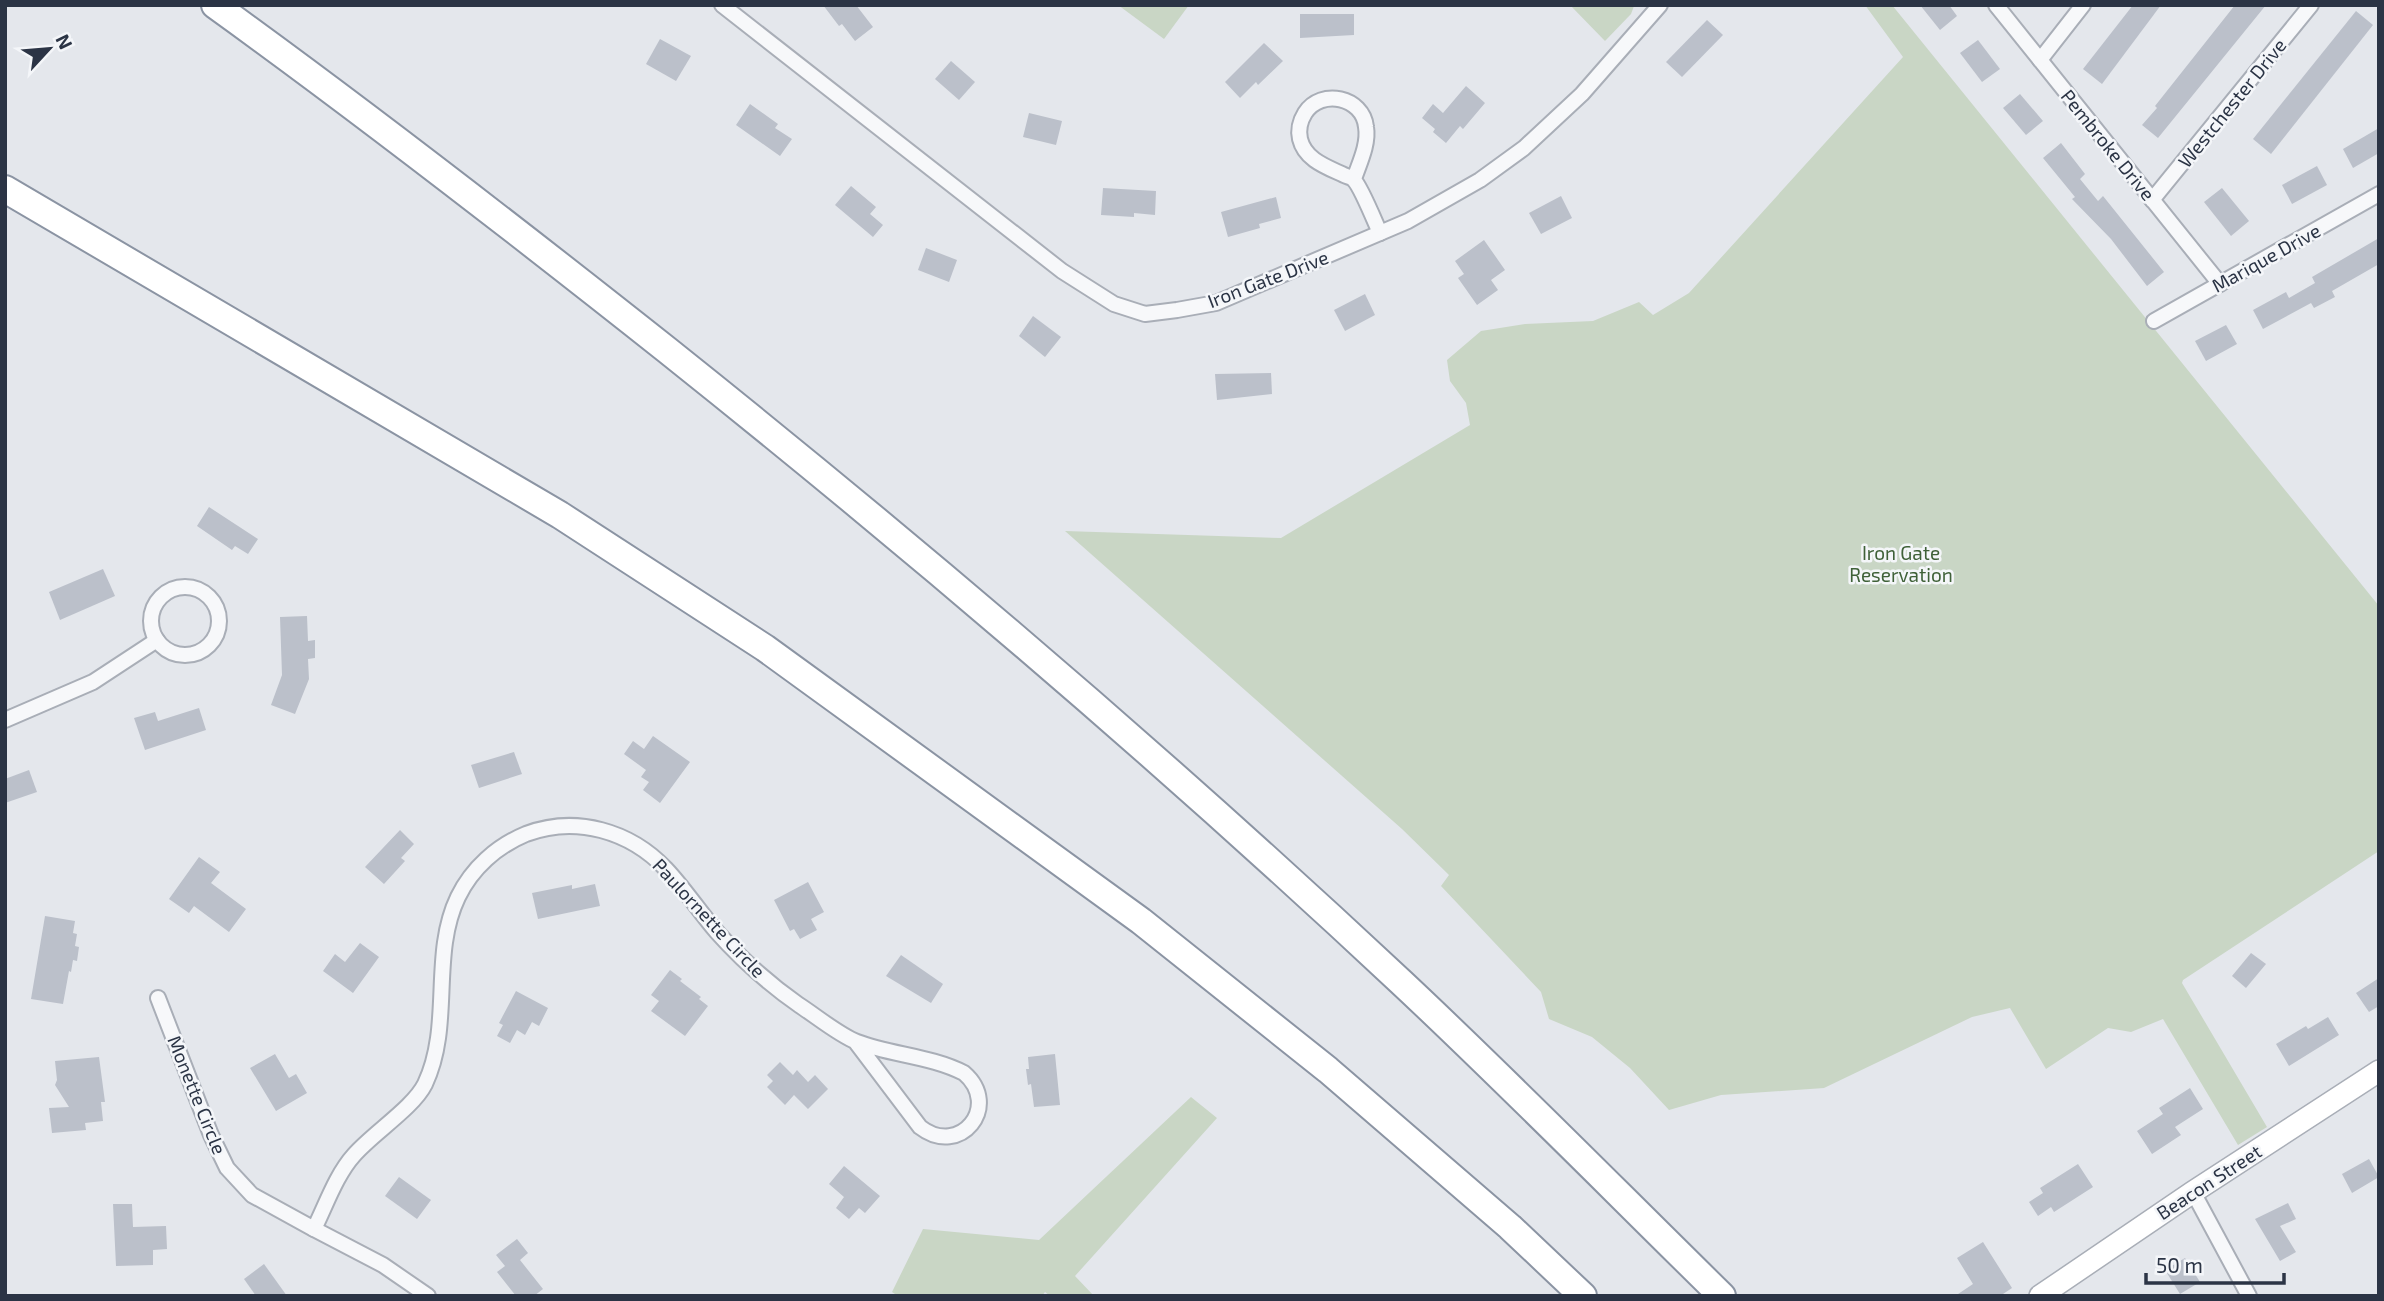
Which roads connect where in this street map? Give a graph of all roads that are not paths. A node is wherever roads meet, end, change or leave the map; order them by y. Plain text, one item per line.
1 (215, 5) edge
2 (722, 5) edge
3 (1996, 5) edge
4 (2083, 5) edge
5 (2311, 5) edge
6 (1658, 6) edge
7 (2040, 60) junction
8 (1354, 180) junction
9 (5, 189) edge
10 (2379, 194) edge
11 (2152, 200) junction
12 (1380, 233) junction
13 (2220, 284) junction
14 (2154, 321) dead end
15 (157, 640) junction
16 (5, 720) edge
17 (158, 999) dead end
18 (855, 1041) junction
19 (2379, 1071) edge
20 (2193, 1192) junction
21 (314, 1229) junction
22 (428, 1296) edge
23 (1583, 1296) edge
24 (1722, 1296) edge
25 (2040, 1296) edge
26 (2249, 1296) edge

1 - 24 highway
2 - 12 street, Iron Gate Drive
3 - 7 street, Pembroke Drive
4 - 7 street
5 - 11 street, Westchester Drive
6 - 12 street, Iron Gate Drive
7 - 11 street, Pembroke Drive
8 - 8 street
8 - 12 street
9 - 23 highway
10 - 13 street, Marique Drive
11 - 13 street, Pembroke Drive
13 - 14 street, Marique Drive
15 - 15 street
15 - 16 street
17 - 21 street, Monette Circle
18 - 18 street, Paulornette Circle
18 - 21 street, Paulornette Circle
19 - 20 main road, Beacon Street
20 - 25 main road, Beacon Street
20 - 26 street
21 - 22 street

